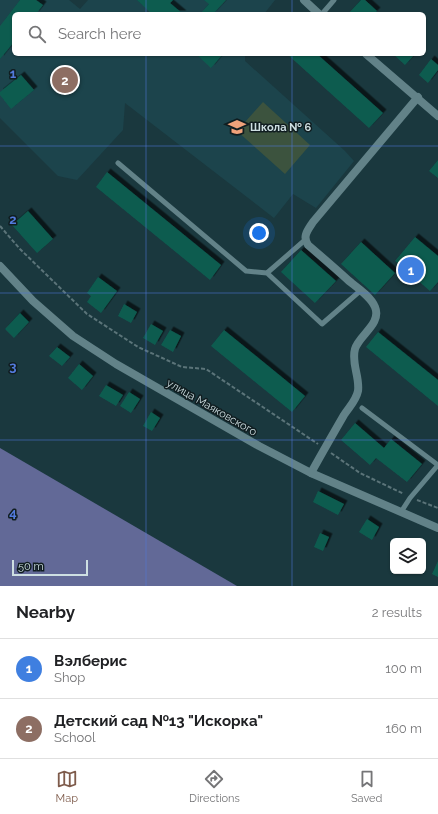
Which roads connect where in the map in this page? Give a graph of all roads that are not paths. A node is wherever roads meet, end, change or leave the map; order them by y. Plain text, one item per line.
1 (304, 0) edge
2 (334, 0) edge
3 (318, 12) edge
4 (322, 12) edge
5 (368, 56) edge
6 (418, 97) junction
7 (438, 116) edge
8 (118, 163) dead end
9 (305, 240) junction
10 (0, 266) edge
11 (267, 273) junction
12 (360, 291) junction
13 (362, 408) dead end
14 (438, 465) edge
15 (311, 473) junction
16 (401, 512) junction
17 (438, 528) edge

1 - 3 street
2 - 4 lane
5 - 6 street
6 - 7 street
6 - 9 street
8 - 11 lane
9 - 11 lane
9 - 12 street
10 - 15 street, улица Маяковского
11 - 12 lane
12 - 15 street
13 - 14 lane
14 - 16 lane
15 - 16 street, улица Маяковского
16 - 17 street, улица Маяковского

